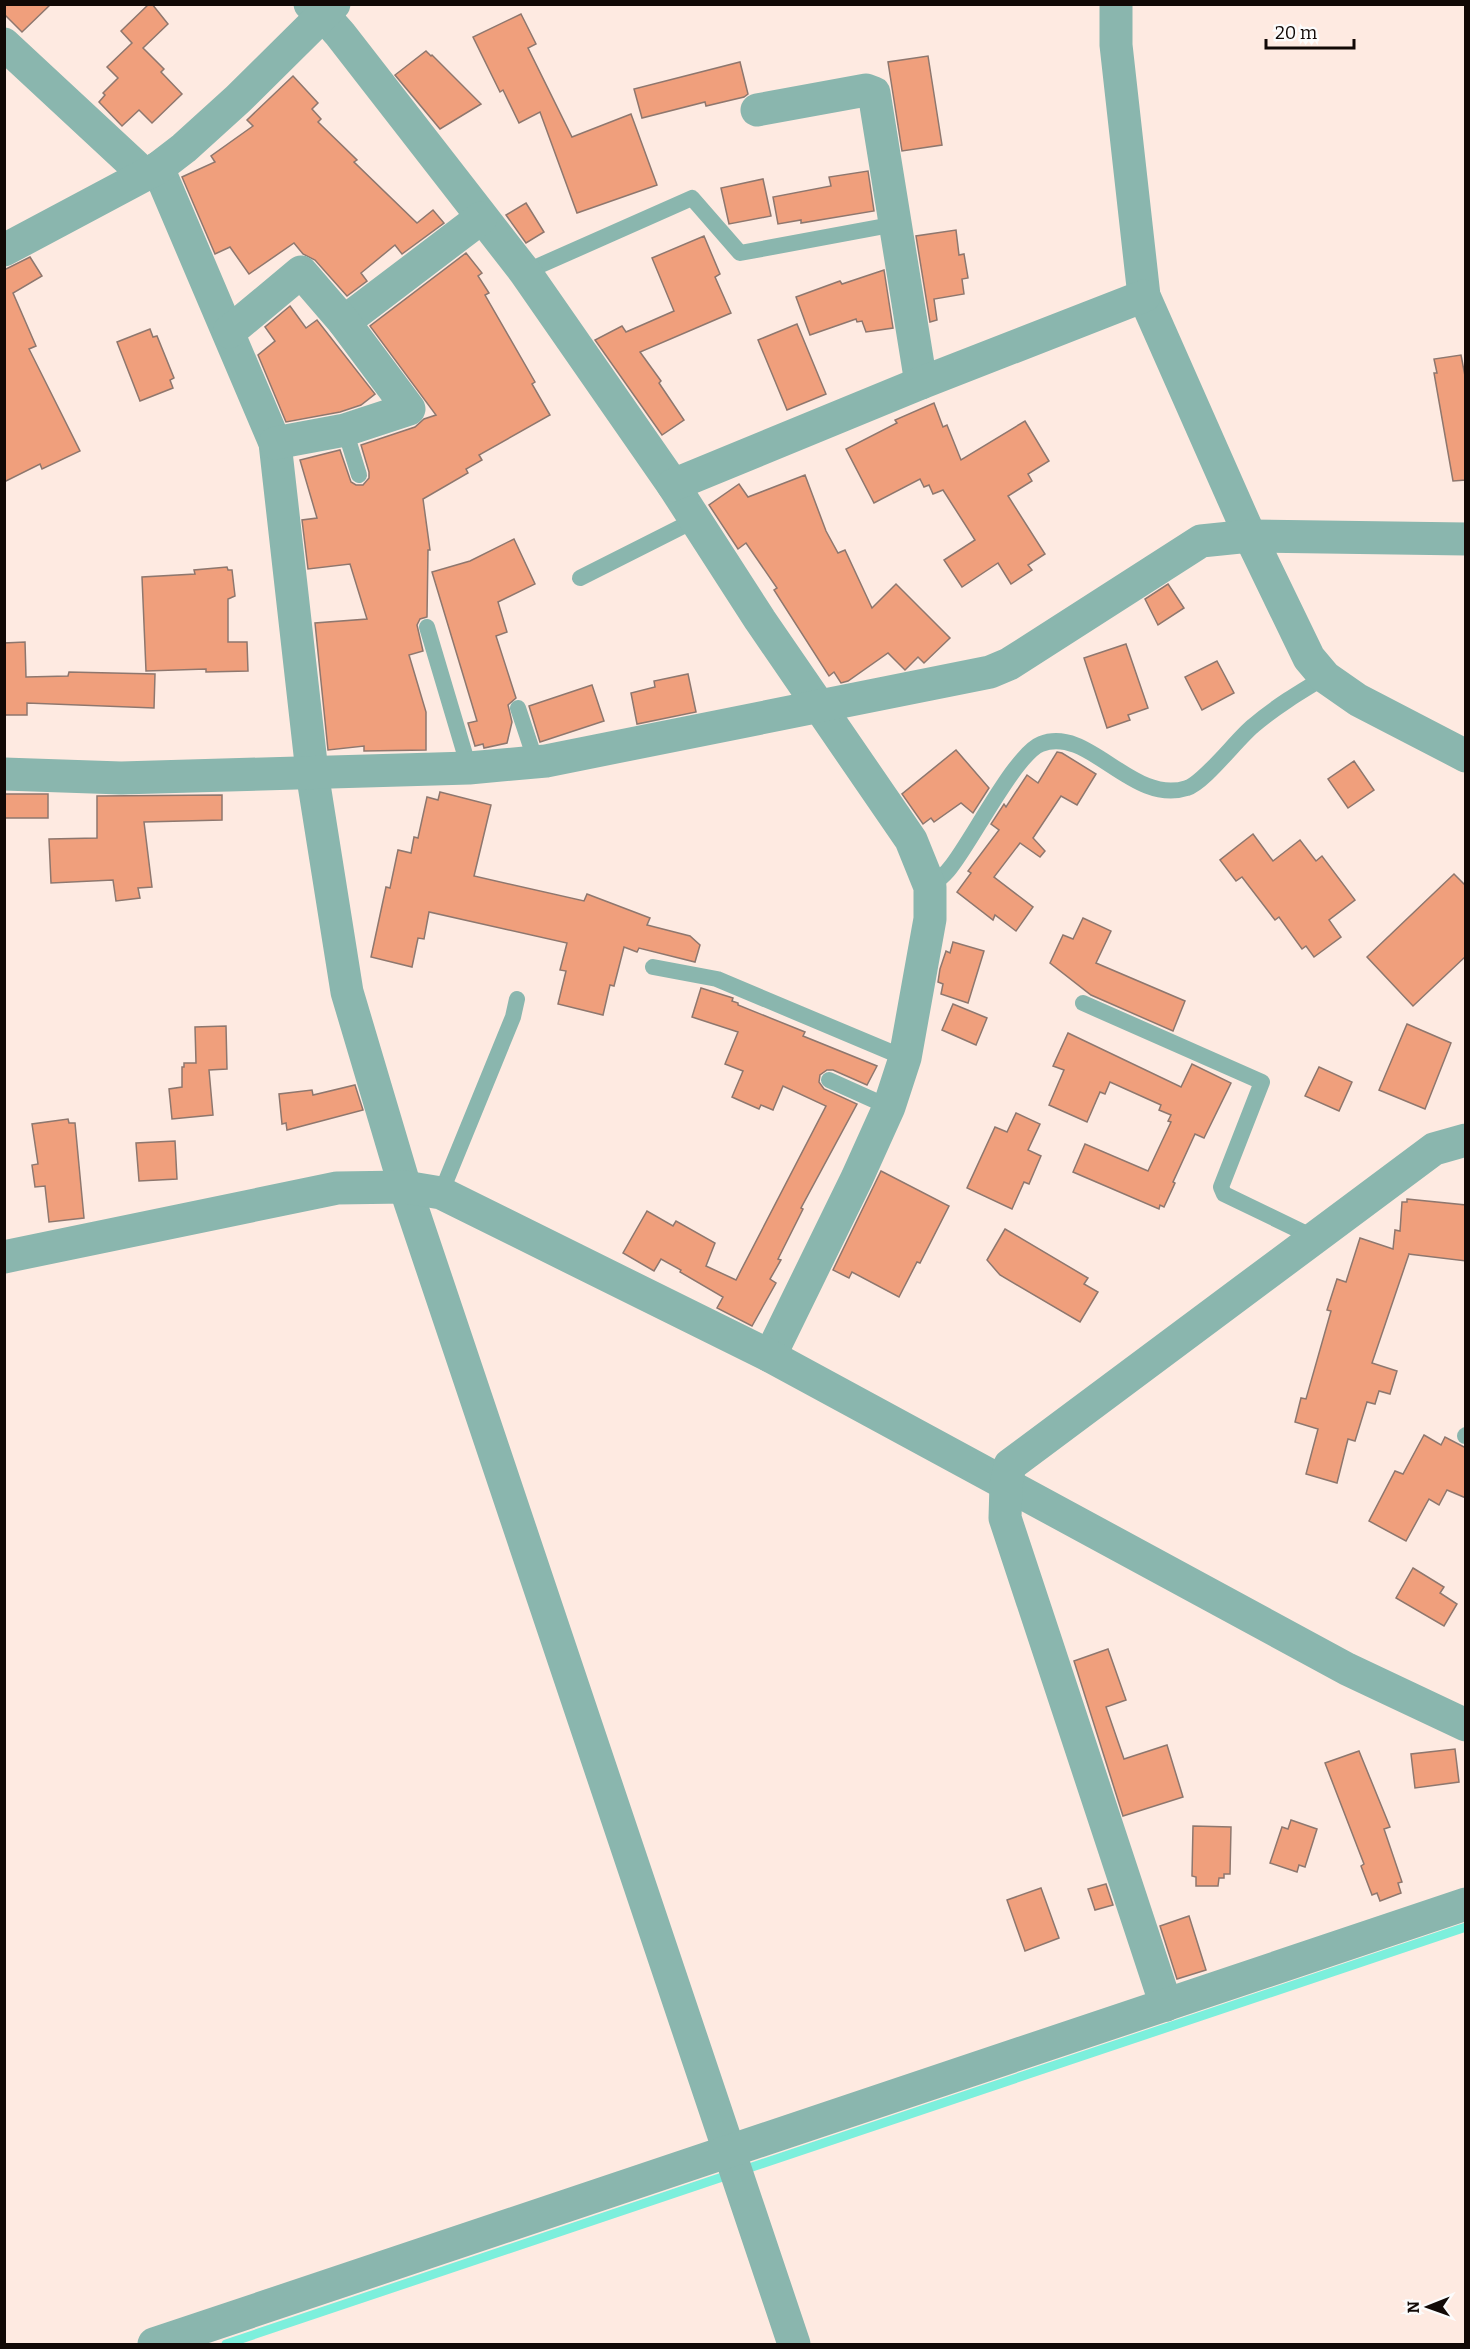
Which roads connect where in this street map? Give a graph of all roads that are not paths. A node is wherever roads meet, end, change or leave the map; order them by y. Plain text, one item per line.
1 (1116, 4) edge
2 (322, 8) edge
3 (4, 44) edge
4 (757, 111) dead end
5 (152, 172) junction
6 (481, 218) junction
7 (896, 224) junction
8 (4, 250) edge
9 (525, 272) junction
10 (1144, 296) junction
11 (344, 322) junction
12 (229, 332) junction
13 (921, 383) junction
14 (345, 430) junction
15 (275, 443) junction
16 (359, 475) dead end
17 (673, 485) junction
18 (695, 520) junction
19 (1250, 536) junction
20 (1466, 539) edge
21 (580, 578) dead end
22 (427, 627) dead end
23 (1324, 677) junction
24 (819, 707) junction
25 (518, 708) dead end
26 (1466, 756) edge
27 (536, 762) junction
28 (469, 768) junction
29 (312, 772) junction
30 (4, 774) edge
31 (930, 886) junction
32 (653, 967) dead end
33 (517, 999) dead end
34 (1083, 1003) dead end
35 (905, 1058) junction
36 (829, 1080) dead end
37 (889, 1107) junction
38 (1466, 1140) edge
39 (405, 1187) junction
40 (441, 1193) junction
41 (1315, 1238) junction
42 (4, 1257) edge
43 (770, 1356) junction
44 (1006, 1485) junction
45 (1466, 1725) edge
46 (1466, 1904) edge
47 (1166, 2005) junction
48 (729, 2151) junction
49 (154, 2344) edge
50 (794, 2344) edge

1 - 10 street
2 - 5 street
2 - 6 street
3 - 5 street
4 - 7 street
5 - 8 street
5 - 12 street
6 - 9 street
6 - 11 street
7 - 9 lane
7 - 13 street
9 - 17 street
10 - 13 street
10 - 19 street
11 - 12 street
11 - 14 street
12 - 15 street
13 - 17 street
14 - 15 street
14 - 16 lane
15 - 29 street
17 - 18 street
18 - 21 lane
18 - 24 street
19 - 20 street
19 - 23 street
19 - 24 street
22 - 28 lane
23 - 26 street
23 - 31 lane
24 - 27 street
24 - 31 street
25 - 27 lane
27 - 28 street
28 - 29 street
29 - 30 street
29 - 39 street
31 - 35 street
32 - 35 lane
33 - 40 lane
34 - 41 lane
35 - 37 street
36 - 37 lane
37 - 43 street
38 - 41 street
39 - 40 street
39 - 42 street
39 - 48 street
40 - 43 street
41 - 44 street
43 - 44 street
44 - 45 street
44 - 47 street
46 - 47 street
47 - 48 street
48 - 49 street
48 - 50 street

